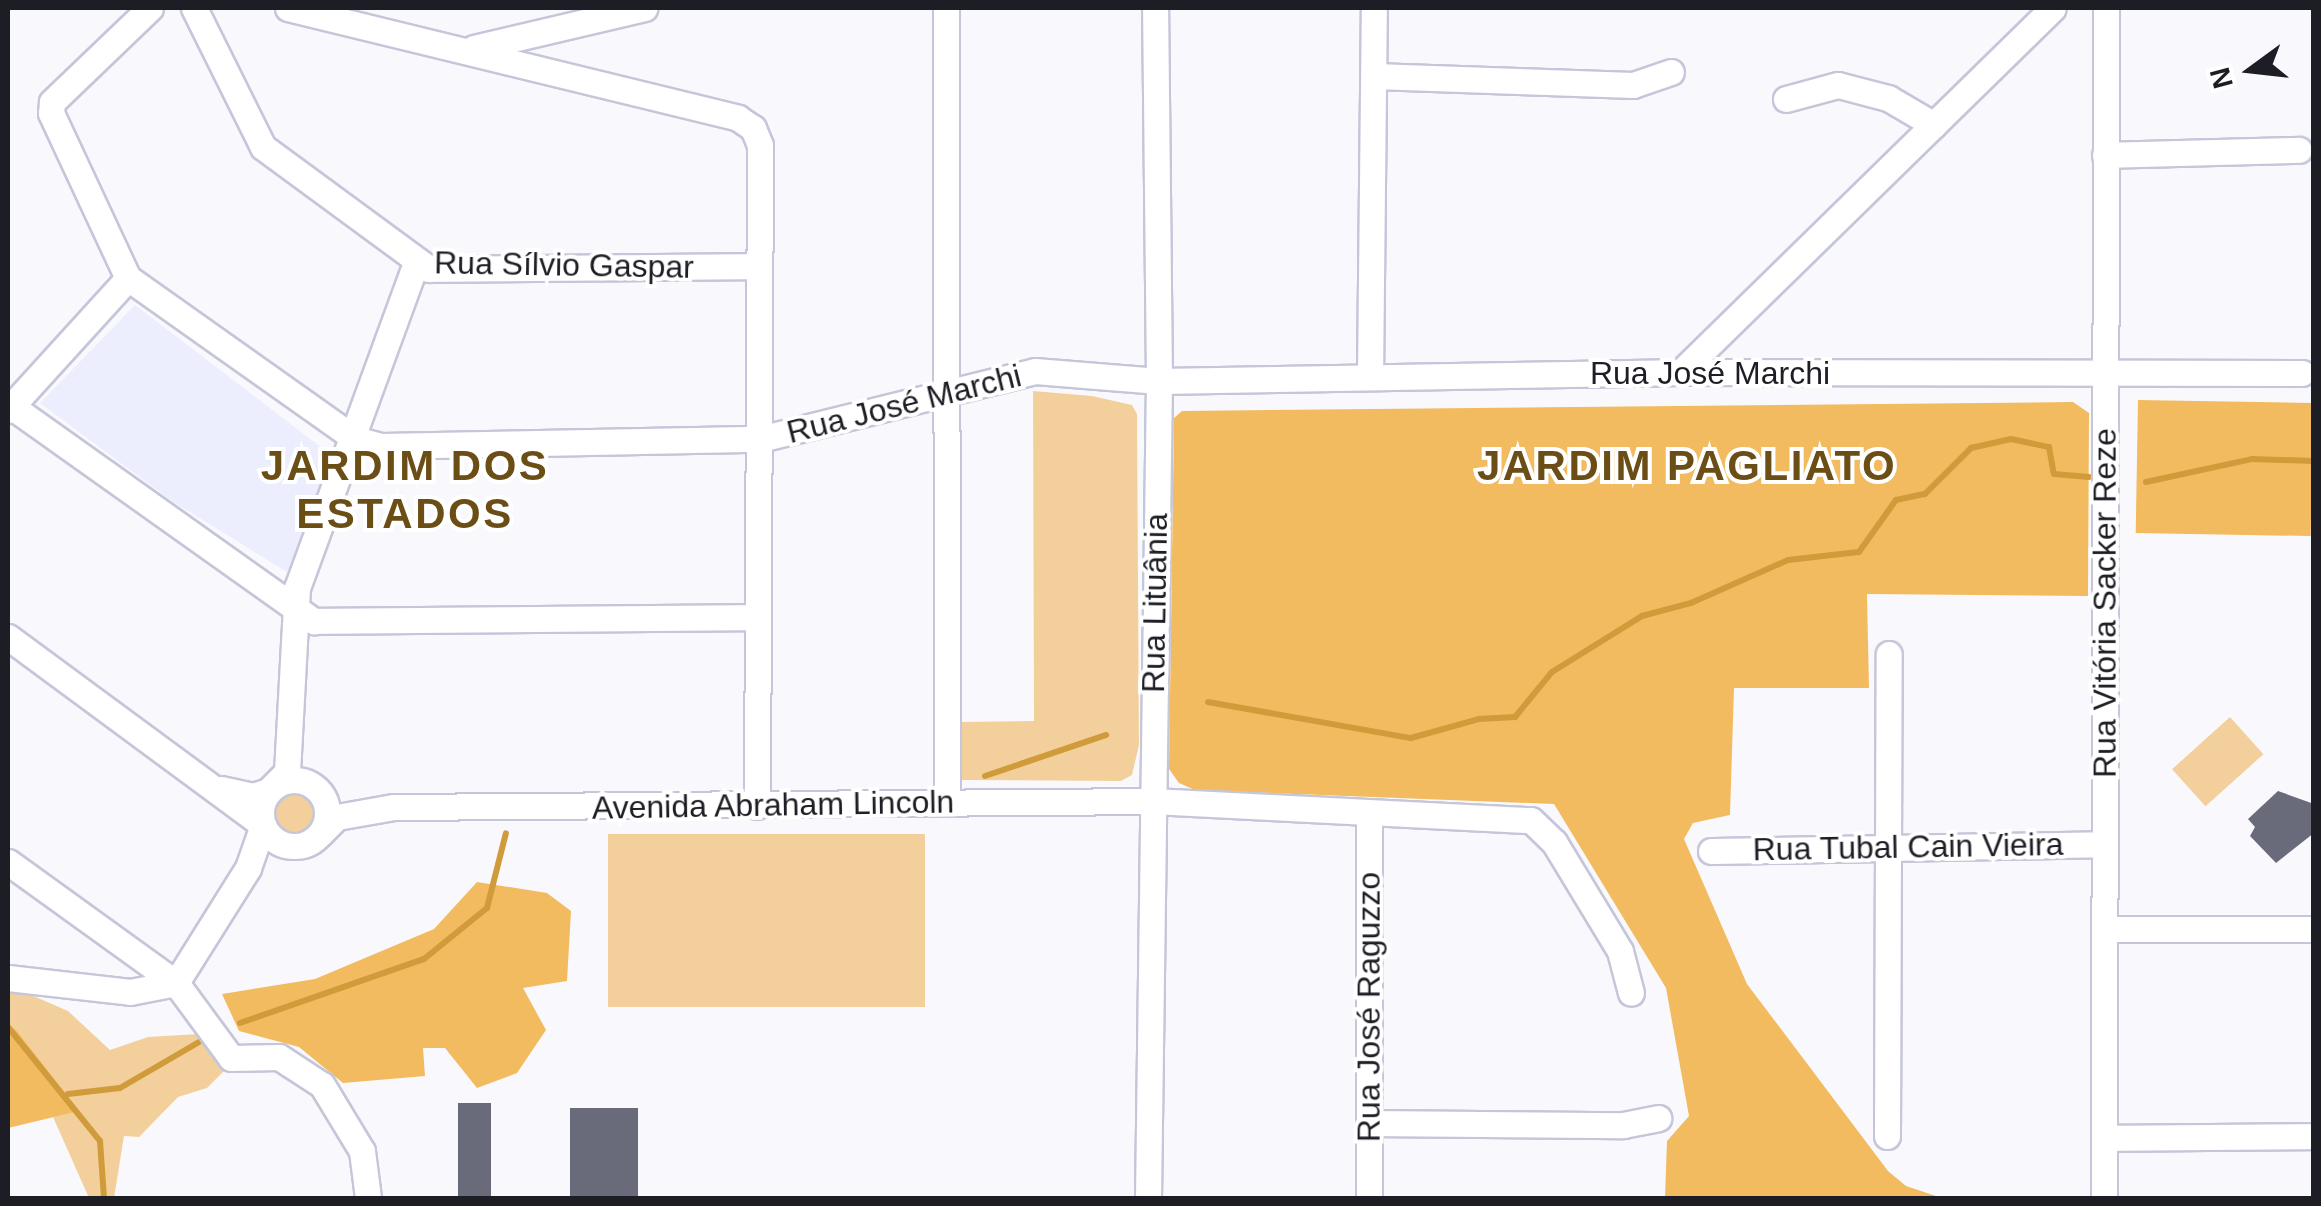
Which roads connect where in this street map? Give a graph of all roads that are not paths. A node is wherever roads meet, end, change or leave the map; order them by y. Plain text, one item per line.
1 (150, 8) edge
2 (194, 8) edge
3 (288, 8) edge
4 (644, 8) edge
5 (946, 8) edge
6 (1155, 8) edge
7 (1374, 8) edge
8 (2053, 8) edge
9 (2106, 8) edge
10 (546, 30) junction
11 (469, 49) junction
12 (550, 70) junction
13 (1671, 72) dead end
14 (1374, 76) junction
15 (1786, 99) dead end
16 (1934, 125) junction
17 (2299, 150) dead end
18 (2106, 155) junction
19 (416, 262) junction
20 (759, 266) junction
21 (128, 278) junction
22 (1681, 372) junction
23 (2105, 373) junction
24 (2302, 373) dead end
25 (1370, 376) junction
26 (1159, 381) junction
27 (945, 396) junction
28 (9, 408) edge
29 (356, 439) junction
30 (760, 440) junction
31 (296, 607) junction
32 (756, 617) junction
33 (8, 637) edge
34 (1890, 654) dead end
35 (294, 735) junction
36 (275, 786) junction
37 (317, 788) junction
38 (221, 789) junction
39 (1152, 801) junction
40 (947, 803) junction
41 (394, 806) junction
42 (757, 806) junction
43 (1369, 815) junction
44 (263, 825) junction
45 (323, 829) junction
46 (2104, 844) junction
47 (288, 846) junction
48 (1888, 848) junction
49 (1711, 851) dead end
50 (8, 862) edge
51 (248, 868) junction
52 (2104, 929) junction
53 (2314, 929) edge
54 (8, 978) edge
55 (176, 983) junction
56 (1631, 992) dead end
57 (1658, 1118) dead end
58 (1368, 1123) junction
59 (1887, 1136) dead end
60 (2314, 1136) edge
61 (2104, 1138) junction
62 (368, 1198) edge
63 (1148, 1198) edge
64 (1369, 1198) edge
65 (2104, 1198) edge

1 - 21 street, Rua José Marchi
2 - 19 street, Rua Sílvio Gaspar
3 - 11 street
4 - 10 street
5 - 27 street
6 - 26 street, Rua Lituânia
7 - 14 street
8 - 16 street
9 - 18 street, Rua Vitória Sacker Reze
10 - 11 street
10 - 12 street
11 - 12 street
12 - 20 street
13 - 14 street
14 - 25 street
15 - 16 street
16 - 22 street
17 - 18 street
18 - 23 street, Rua Vitória Sacker Reze
19 - 20 street, Rua Sílvio Gaspar
19 - 29 street
20 - 30 street
21 - 28 street
21 - 29 street, Rua José Marchi
22 - 23 street, Rua José Marchi
22 - 25 street, Rua José Marchi
23 - 24 street, Rua José Marchi
23 - 46 street, Rua Vitória Sacker Reze
25 - 26 street, Rua José Marchi
26 - 27 street, Rua José Marchi
26 - 39 street, Rua Lituânia
27 - 30 street, Rua José Marchi
27 - 40 street
28 - 31 street
29 - 30 street, Rua José Marchi
29 - 31 street
30 - 32 street
31 - 32 street
31 - 35 street
32 - 42 street
33 - 38 street
34 - 48 street
35 - 36 street
35 - 37 street
36 - 37 street
36 - 38 street
36 - 44 street
37 - 41 street, Avenida Abraham Lincoln
37 - 45 street
38 - 44 street
39 - 40 street, Avenida Abraham Lincoln
39 - 43 street, Avenida Abraham Lincoln
39 - 63 street, Rua Lituânia
40 - 42 street, Avenida Abraham Lincoln
41 - 42 street, Avenida Abraham Lincoln
41 - 45 street, Avenida Abraham Lincoln
43 - 56 street, Avenida Abraham Lincoln
43 - 58 street, Rua José Raguzzo
44 - 47 street
44 - 51 street
45 - 47 street
46 - 48 street, Rua Tubal Cain Vieira
46 - 52 street, Rua Vitória Sacker Reze
47 - 51 street
48 - 49 street, Rua Tubal Cain Vieira
48 - 59 street
50 - 55 street
51 - 55 street
52 - 53 street
52 - 61 street, Rua Vitória Sacker Reze
54 - 55 street
55 - 62 street
57 - 58 street
58 - 64 street, Rua José Raguzzo
60 - 61 street
61 - 65 street, Rua Vitória Sacker Reze

